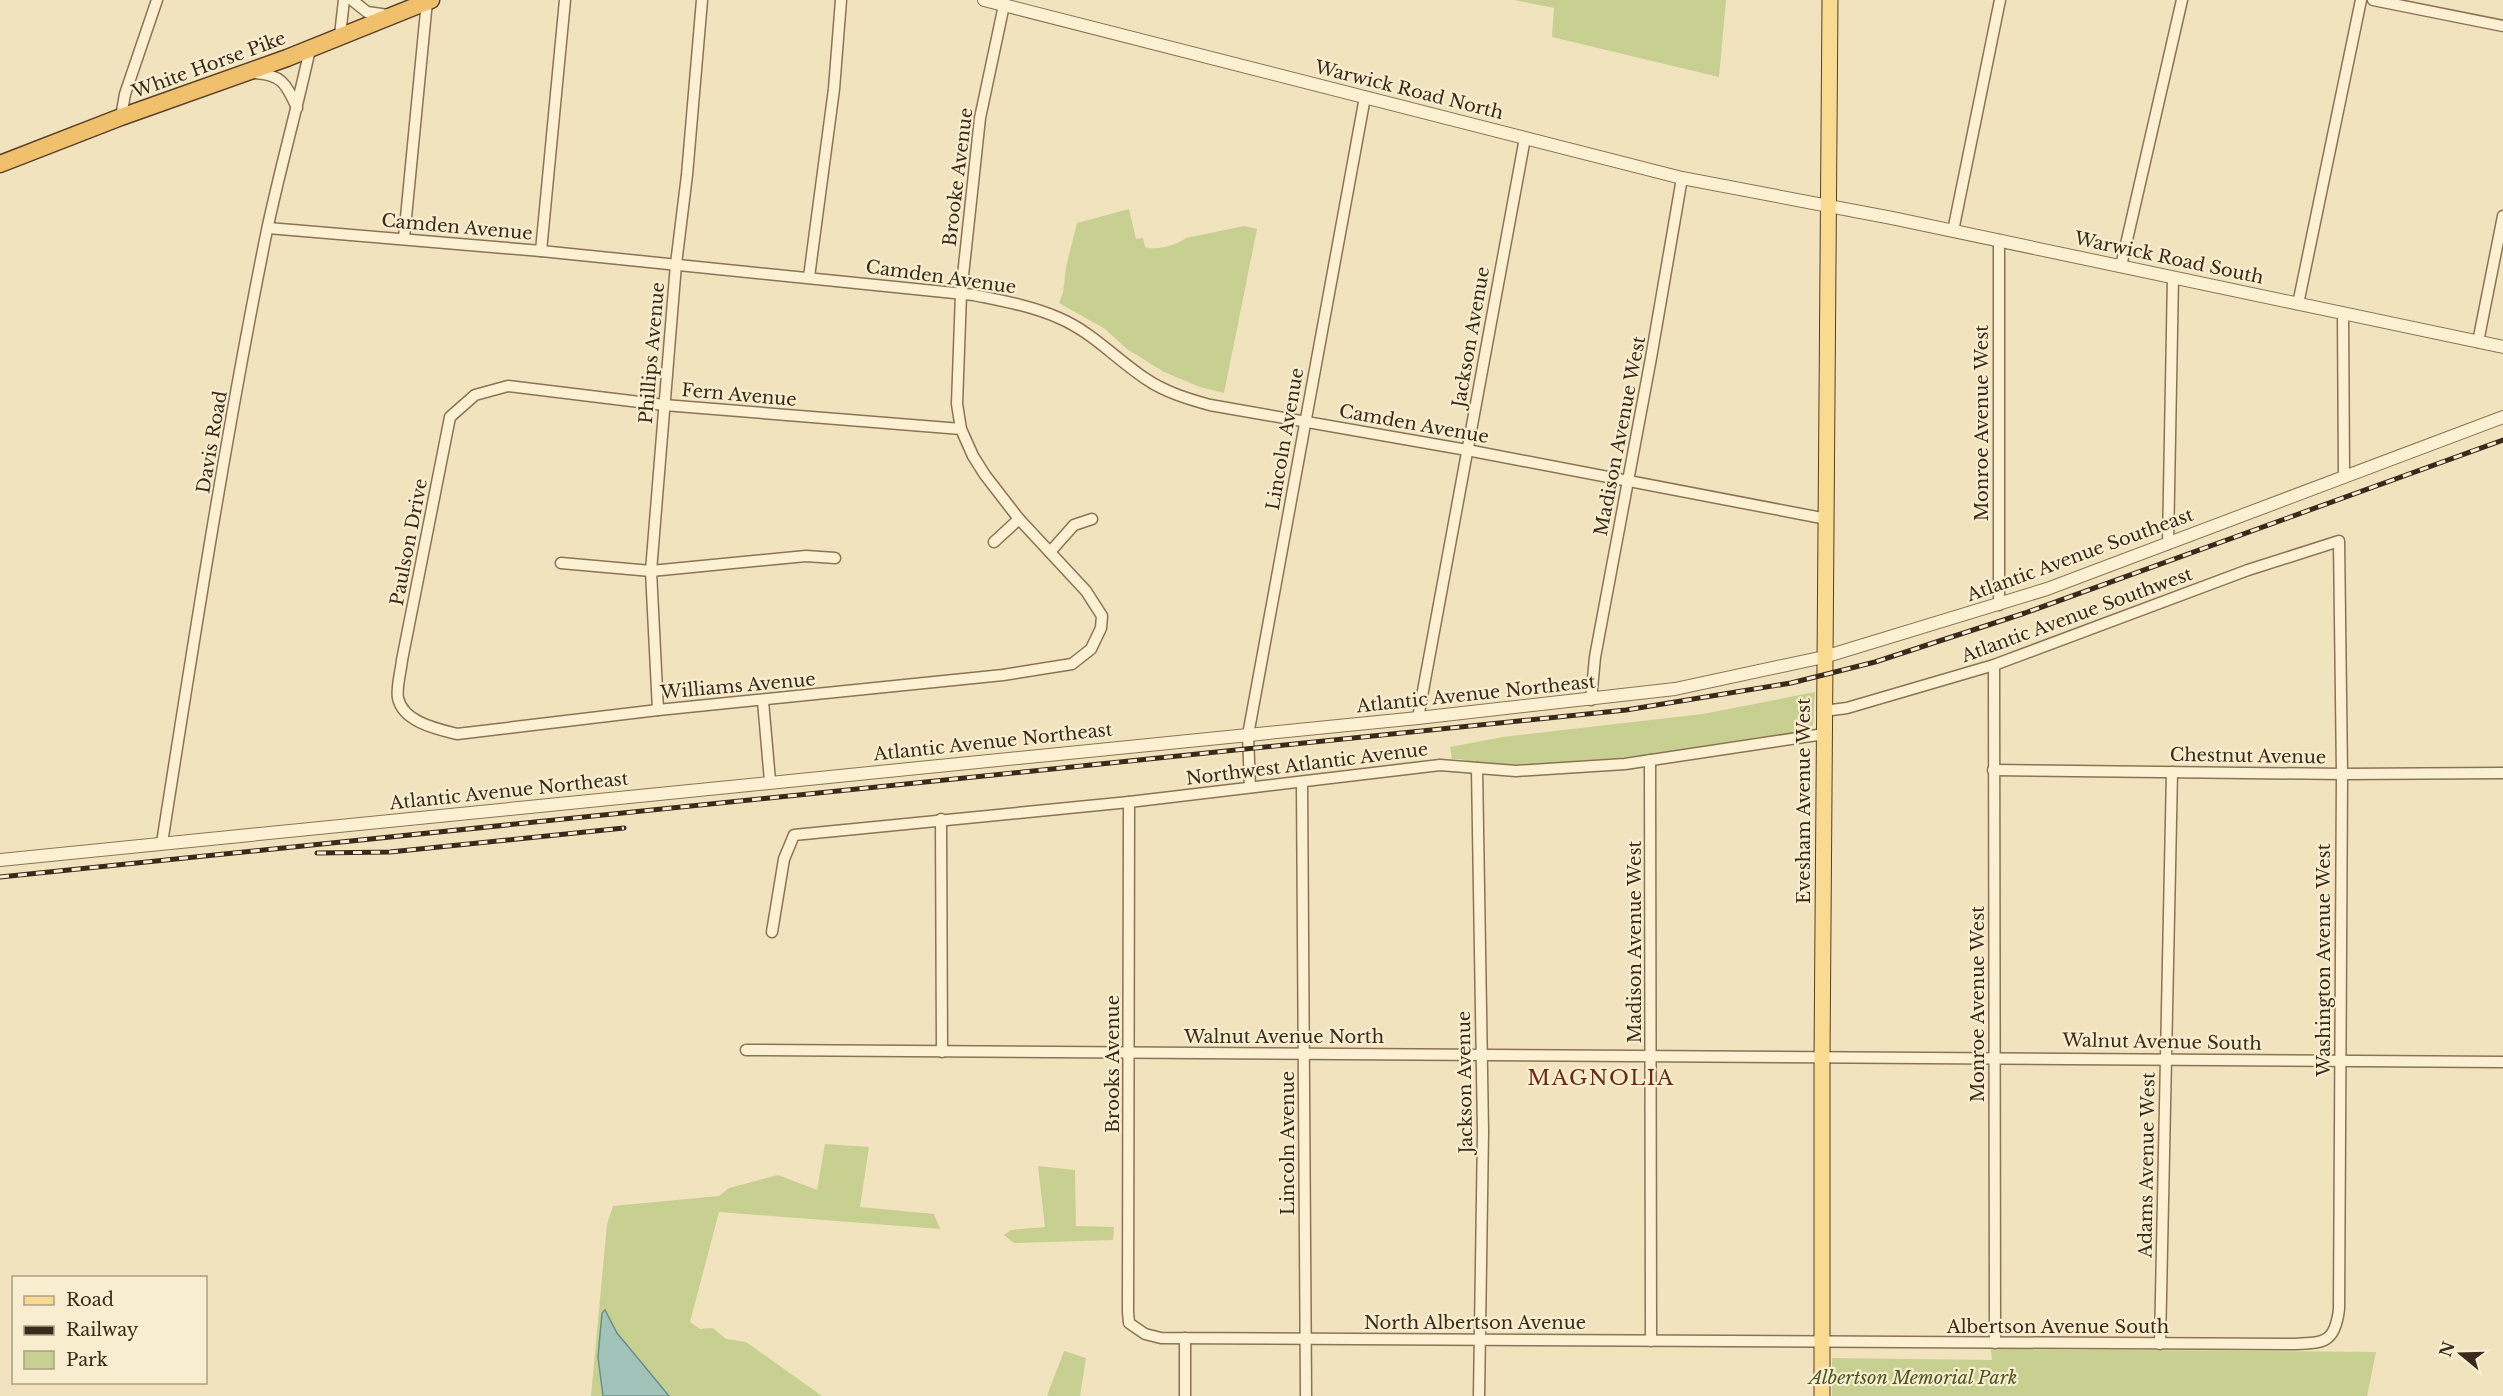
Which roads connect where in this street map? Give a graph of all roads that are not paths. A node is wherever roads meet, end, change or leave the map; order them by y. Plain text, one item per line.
1 (157, 0) edge
2 (344, 0) edge
3 (352, 0) edge
4 (565, 0) edge
5 (702, 0) edge
6 (841, 0) edge
7 (984, 0) edge
8 (1830, 0) edge
9 (2000, 0) edge
10 (2182, 0) edge
11 (2361, 0) edge
12 (2373, 0) edge
13 (429, 1) edge
14 (1004, 5) junction
15 (392, 15) junction
16 (2503, 26) edge
17 (340, 35) junction
18 (310, 49) junction
19 (247, 73) junction
20 (1365, 97) junction
21 (297, 108) junction
22 (121, 117) junction
23 (1525, 138) junction
24 (0, 164) edge
25 (1682, 178) junction
26 (1827, 206) junction
27 (2503, 216) edge
28 (268, 228) junction
29 (1953, 231) junction
30 (404, 238) junction
31 (1999, 240) junction
32 (541, 251) junction
33 (676, 264) junction
34 (2121, 267) junction
35 (809, 277) junction
36 (2173, 277) junction
37 (961, 294) junction
38 (2298, 304) junction
39 (2343, 314) junction
40 (2478, 342) junction
41 (2503, 347) edge
42 (480, 394) joint
43 (664, 405) junction
44 (2503, 417) edge
45 (1304, 422) junction
46 (961, 429) junction
47 (1467, 450) junction
48 (2344, 477) junction
49 (1628, 480) junction
50 (1019, 519) junction
51 (1092, 519) dead end
52 (1827, 519) junction
53 (2339, 541) joint
54 (994, 542) dead end
55 (2168, 543) junction
56 (1050, 552) junction
57 (836, 558) dead end
58 (561, 563) dead end
59 (651, 571) junction
60 (1999, 605) junction
61 (1824, 657) junction
62 (1080, 658) joint
63 (1994, 665) junction
64 (1591, 700) junction
65 (763, 701) junction
66 (404, 710) joint
67 (658, 710) junction
68 (1824, 711) junction
69 (1418, 718) junction
70 (1824, 734) junction
71 (1248, 735) junction
72 (1650, 760) junction
73 (1477, 768) junction
74 (1993, 770) junction
75 (2172, 772) junction
76 (2503, 773) edge
77 (2342, 774) junction
78 (770, 782) junction
79 (1302, 782) junction
80 (1250, 787) junction
81 (1129, 802) junction
82 (941, 819) junction
83 (162, 843) junction
84 (0, 860) edge
85 (772, 932) dead end
86 (746, 1050) dead end
87 (942, 1052) junction
88 (1130, 1052) junction
89 (1304, 1053) junction
90 (1481, 1055) junction
91 (1651, 1056) junction
92 (1822, 1057) junction
93 (1994, 1057) junction
94 (2166, 1058) junction
95 (2340, 1060) junction
96 (2503, 1062) edge
97 (1131, 1325) joint
98 (1185, 1338) junction
99 (1305, 1339) junction
100 (1479, 1340) junction
101 (1651, 1341) junction
102 (1823, 1342) junction
103 (1995, 1343) junction
104 (2160, 1344) junction
105 (2292, 1344) joint
106 (1185, 1396) edge
107 (1306, 1396) edge
108 (1479, 1396) edge
109 (1822, 1396) edge

1 - 22 street
2 - 17 street
3 - 15 street
4 - 32 street
5 - 33 street, Phillips Avenue
6 - 35 street
7 - 14 street, Warwick Road North
8 - 26 main road, Evesham Avenue West
9 - 29 street
10 - 34 street
11 - 38 street
12 - 16 street
13 - 15 highway, White Horse Pike
13 - 30 street
14 - 20 street, Warwick Road North
14 - 37 street, Brooke Avenue
15 - 17 highway, White Horse Pike
17 - 18 highway, White Horse Pike
18 - 19 highway, White Horse Pike
18 - 21 street, Davis Road
19 - 21 street
19 - 22 highway, White Horse Pike
20 - 23 street, Warwick Road North
20 - 45 street, Lincoln Avenue
21 - 28 street, Davis Road
22 - 24 highway, White Horse Pike
23 - 25 street, Warwick Road North
23 - 47 street, Jackson Avenue
25 - 26 street, Warwick Road North
25 - 49 street, Madison Avenue West
26 - 29 street, Warwick Road South
26 - 52 main road, Evesham Avenue West
27 - 40 street
28 - 30 street, Camden Avenue
28 - 83 street, Davis Road
29 - 31 street, Warwick Road South
30 - 32 street, Camden Avenue
31 - 34 street, Warwick Road South
31 - 60 street, Monroe Avenue West
32 - 33 street, Camden Avenue
33 - 35 street, Camden Avenue
33 - 43 street, Phillips Avenue
34 - 36 street, Warwick Road South
35 - 37 street, Camden Avenue
36 - 38 street, Warwick Road South
36 - 55 street
37 - 45 street, Camden Avenue
37 - 46 street, Brooke Avenue
38 - 39 street, Warwick Road South
39 - 40 street, Warwick Road South
39 - 48 street
40 - 41 street, Warwick Road South
42 - 43 street, Fern Avenue
42 - 66 street, Paulson Drive
43 - 46 street, Fern Avenue
43 - 59 street, Phillips Avenue
44 - 48 street, Atlantic Avenue Southeast
45 - 47 street, Camden Avenue
45 - 71 street, Lincoln Avenue
46 - 50 street, Brooke Avenue
47 - 49 street, Camden Avenue
47 - 69 street, Jackson Avenue
48 - 55 street, Atlantic Avenue Southeast
49 - 52 street, Camden Avenue
49 - 64 street, Madison Avenue West
50 - 54 street
50 - 56 street, Brooke Avenue
51 - 56 street
52 - 61 main road, Evesham Avenue West
53 - 63 street, Atlantic Avenue Southwest
53 - 77 street, Washington Avenue West
55 - 60 street, Atlantic Avenue Southeast
56 - 62 street, Brooke Avenue
57 - 59 street
58 - 59 street
59 - 67 street, Phillips Avenue
60 - 61 street, Atlantic Avenue Southeast
61 - 64 street, Atlantic Avenue Northeast
61 - 68 main road, Evesham Avenue West
62 - 65 street, Williams Avenue
63 - 68 street, Atlantic Avenue Southwest
63 - 74 street, Monroe Avenue West
64 - 69 street, Atlantic Avenue Northeast
65 - 67 street, Williams Avenue
65 - 78 street
66 - 67 street, Williams Avenue
68 - 70 main road, Evesham Avenue West
69 - 71 street, Atlantic Avenue Northeast
70 - 72 street, Northwest Atlantic Avenue
70 - 92 main road, Evesham Avenue West
71 - 78 street, Atlantic Avenue Northeast
71 - 80 street, Lincoln Avenue
72 - 73 street, Northwest Atlantic Avenue
72 - 91 street, Madison Avenue West
73 - 79 street, Northwest Atlantic Avenue
73 - 90 street, Jackson Avenue
74 - 75 street, Chestnut Avenue
74 - 93 street, Monroe Avenue West
75 - 77 street, Chestnut Avenue
75 - 94 street, Adams Avenue West
76 - 77 street, Chestnut Avenue
77 - 95 street, Washington Avenue West
78 - 83 street, Atlantic Avenue Northeast
79 - 80 street, Northwest Atlantic Avenue
79 - 89 street, Lincoln Avenue
80 - 81 street, Northwest Atlantic Avenue
81 - 82 street, Northwest Atlantic Avenue
81 - 88 street, Brooks Avenue
82 - 85 street, Northwest Atlantic Avenue
82 - 87 street
83 - 84 street, Atlantic Avenue Northeast
86 - 87 street, Walnut Avenue North
87 - 88 street, Walnut Avenue North
88 - 89 street, Walnut Avenue North
88 - 97 street, Brooks Avenue
89 - 90 street, Walnut Avenue North
89 - 99 street, Lincoln Avenue
90 - 91 street, Walnut Avenue North
90 - 100 street, Jackson Avenue
91 - 92 street, Walnut Avenue North
91 - 101 street, Madison Avenue West
92 - 93 street, Walnut Avenue South
92 - 102 main road, Evesham Avenue West
93 - 94 street, Walnut Avenue South
93 - 103 street, Monroe Avenue West
94 - 95 street, Walnut Avenue South
94 - 104 street, Adams Avenue West
95 - 96 street, Walnut Avenue South
95 - 105 street, Washington Avenue West
97 - 98 street, North Albertson Avenue
98 - 99 street, North Albertson Avenue
98 - 106 street
99 - 100 street, North Albertson Avenue
99 - 107 street, Lincoln Avenue
100 - 101 street, North Albertson Avenue
100 - 108 street, Jackson Avenue
101 - 102 street, North Albertson Avenue
102 - 103 street, Albertson Avenue South
102 - 109 main road, Evesham Avenue West
103 - 104 street, Albertson Avenue South
104 - 105 street, Albertson Avenue South

